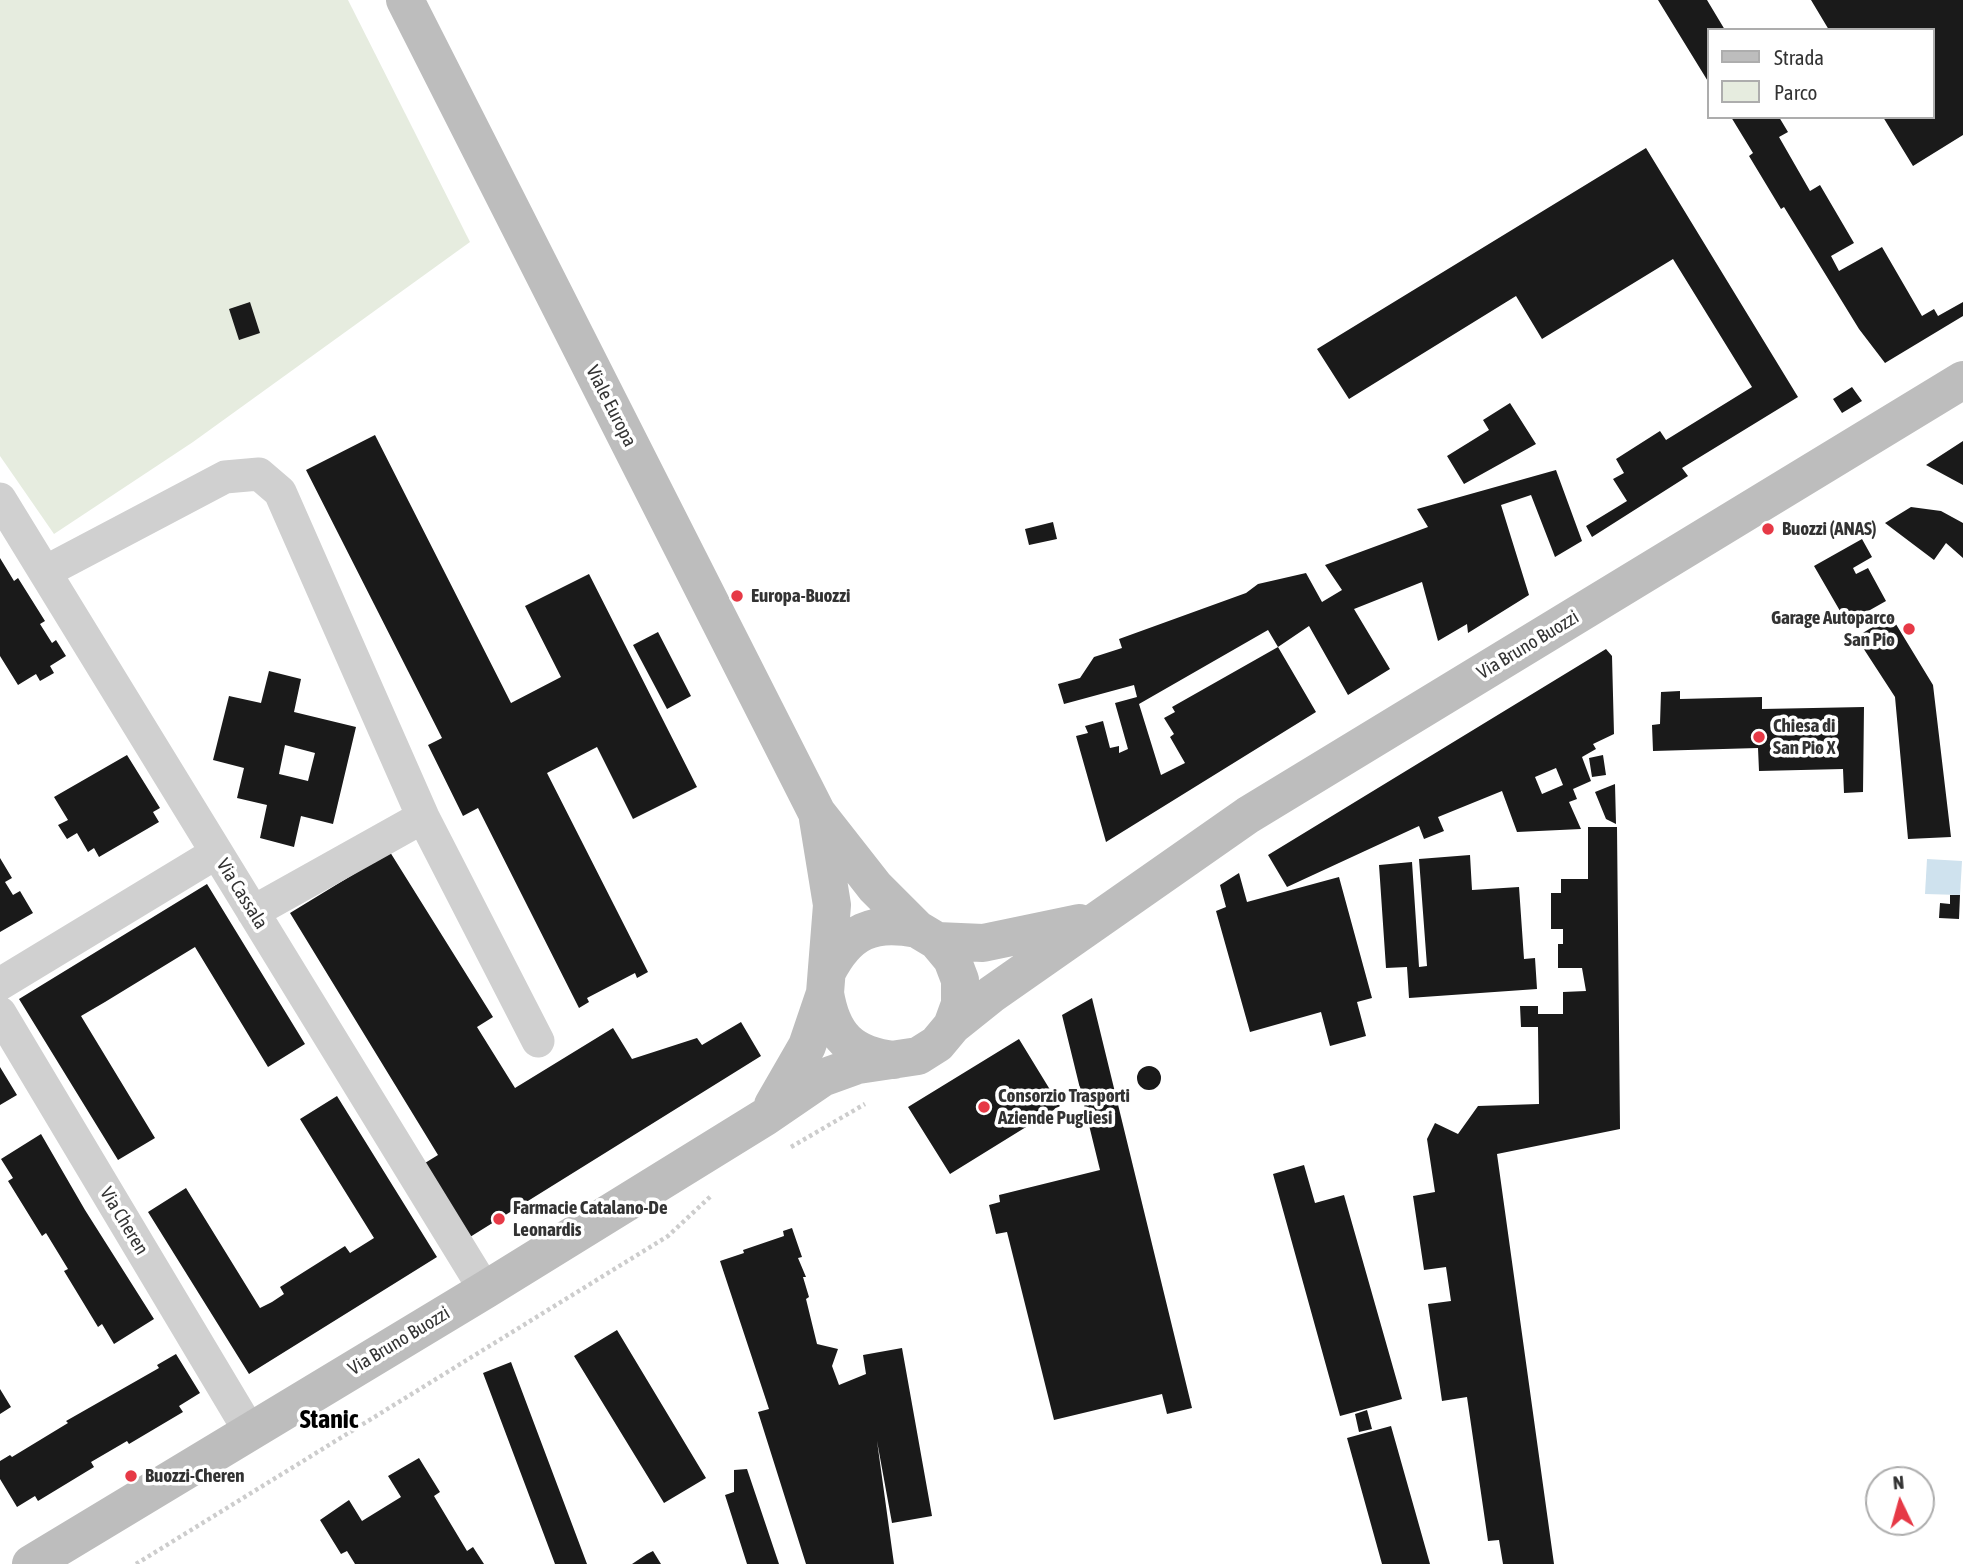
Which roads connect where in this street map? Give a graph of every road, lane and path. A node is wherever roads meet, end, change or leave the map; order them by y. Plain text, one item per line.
1 (405, 0) edge
2 (1963, 380) edge
3 (0, 499) edge
4 (45, 572) junction
5 (817, 813) junction
6 (423, 817) junction
7 (216, 853) junction
8 (253, 912) junction
9 (1098, 918) junction
10 (927, 935) junction
11 (826, 983) junction
12 (0, 984) edge
13 (0, 1013) edge
14 (952, 1026) junction
15 (538, 1041) dead end
16 (895, 1060) junction
17 (834, 1074) junction
18 (765, 1117) junction
19 (790, 1148) dead end
20 (717, 1190) dead end
21 (485, 1290) junction
22 (249, 1430) junction
23 (31, 1564) edge
24 (136, 1564) edge

1 - 5 main road, Viale Europa
2 - 9 main road, Via Bruno Buozzi
3 - 4 street, Via Cassala
4 - 6 street
4 - 7 street, Via Cassala
5 - 10 main road
5 - 11 main road
6 - 8 street
6 - 15 street
7 - 8 street, Via Cassala
7 - 12 street
8 - 21 street, Via Cassala
9 - 10 main road
9 - 14 main road, Via Bruno Buozzi
10 - 11 main road
10 - 14 main road
11 - 16 main road
11 - 18 main road
13 - 22 street, Via Cheren
14 - 16 main road
16 - 17 main road, Via Bruno Buozzi
17 - 18 main road, Via Bruno Buozzi
17 - 19 path
18 - 21 main road, Via Bruno Buozzi
20 - 24 path
21 - 22 main road, Via Bruno Buozzi
22 - 23 main road, Via Bruno Buozzi

